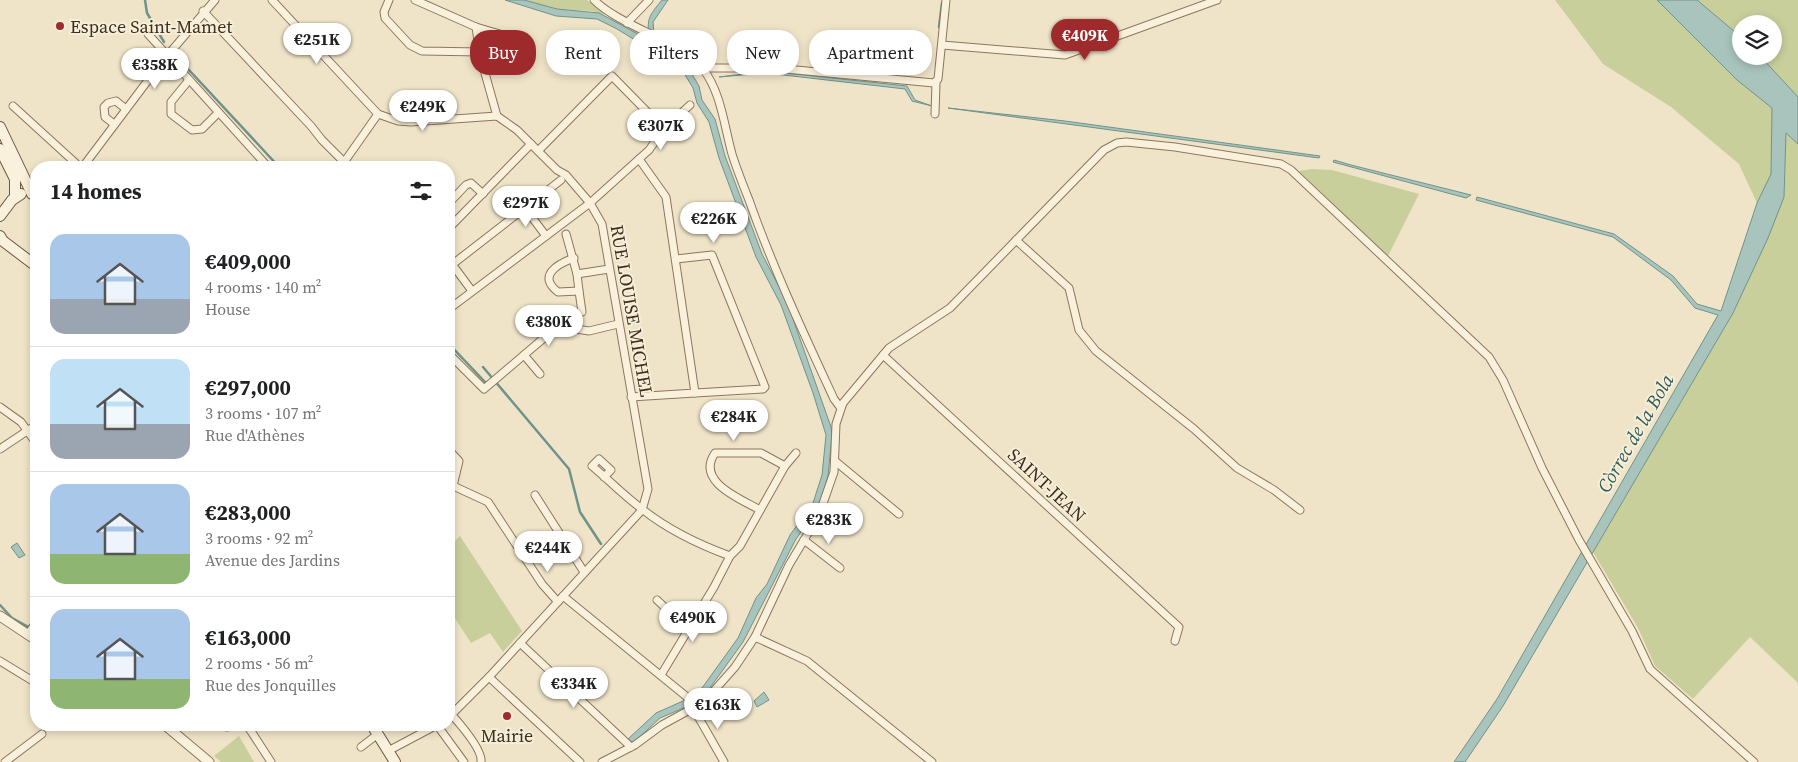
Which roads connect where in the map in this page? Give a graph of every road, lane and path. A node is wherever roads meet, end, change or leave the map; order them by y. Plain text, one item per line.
1 (215, 0) edge
2 (272, 0) edge
3 (389, 0) edge
4 (415, 0) edge
5 (594, 0) edge
6 (649, 0) edge
7 (946, 0) edge
8 (1217, 0) edge
9 (203, 11) junction
10 (628, 22) junction
11 (476, 27) junction
12 (476, 30) edge
13 (486, 30) edge
14 (643, 30) edge
15 (148, 34) dead end
16 (942, 45) junction
17 (470, 54) edge
18 (167, 57) junction
19 (717, 68) edge
20 (486, 75) edge
21 (706, 75) edge
22 (189, 80) junction
23 (936, 82) junction
24 (690, 104) dead end
25 (14, 106) dead end
26 (126, 109) junction
27 (218, 113) junction
28 (378, 114) junction
29 (934, 114) dead end
30 (497, 116) junction
31 (114, 124) junction
32 (0, 127) edge
33 (664, 129) junction
34 (530, 144) junction
35 (0, 149) edge
36 (538, 151) junction
37 (639, 159) junction
38 (73, 161) edge
39 (86, 161) edge
40 (263, 161) edge
41 (339, 161) edge
42 (344, 161) edge
43 (561, 180) dead end
44 (30, 187) edge
45 (30, 194) edge
46 (483, 194) junction
47 (15, 196) junction
48 (455, 197) edge
49 (590, 203) junction
50 (525, 208) junction
51 (0, 216) edge
52 (455, 220) edge
53 (566, 234) dead end
54 (0, 236) edge
55 (546, 236) junction
56 (1016, 240) junction
57 (574, 258) junction
58 (676, 259) junction
59 (30, 261) edge
60 (455, 262) edge
61 (609, 269) junction
62 (455, 272) edge
63 (576, 274) junction
64 (579, 290) junction
65 (472, 291) junction
66 (455, 304) edge
67 (582, 312) dead end
68 (618, 324) junction
69 (524, 355) junction
70 (883, 355) junction
71 (455, 360) edge
72 (540, 374) dead end
73 (695, 393) junction
74 (632, 397) junction
75 (0, 407) edge
76 (840, 407) junction
77 (30, 429) edge
78 (27, 431) junction
79 (30, 435) edge
80 (0, 449) edge
81 (796, 453) dead end
82 (455, 457) edge
83 (834, 461) junction
84 (784, 466) junction
85 (455, 473) edge
86 (604, 477) dead end
87 (455, 489) edge
88 (535, 495) dead end
89 (642, 510) junction
90 (760, 510) junction
91 (1300, 510) dead end
92 (900, 514) dead end
93 (804, 540) junction
94 (730, 556) junction
95 (840, 568) dead end
96 (584, 572) junction
97 (560, 599) junction
98 (657, 600) dead end
99 (0, 616) edge
100 (30, 628) edge
101 (688, 629) junction
102 (754, 637) junction
103 (1175, 642) dead end
104 (520, 643) junction
105 (0, 661) edge
106 (661, 675) junction
107 (489, 677) junction
108 (30, 679) edge
109 (693, 706) junction
110 (455, 711) edge
111 (455, 722) edge
112 (174, 731) edge
113 (251, 731) edge
114 (374, 731) edge
115 (376, 731) edge
116 (426, 731) edge
117 (441, 731) edge
118 (42, 734) dead end
119 (361, 746) dead end
120 (632, 747) junction
121 (388, 751) junction
122 (5, 762) edge
123 (209, 762) edge
124 (271, 762) edge
125 (395, 762) edge
126 (464, 762) edge
127 (481, 762) edge
128 (580, 762) edge
129 (602, 762) edge
130 (724, 762) edge
131 (932, 762) edge
132 (1754, 762) edge

1 - 9 street
2 - 28 street
3 - 17 street
4 - 11 street
5 - 10 street
6 - 10 street
7 - 16 street
8 - 16 street
9 - 18 street
9 - 41 street
10 - 14 street
11 - 12 street
11 - 13 street
15 - 18 street
16 - 23 street
18 - 22 street
18 - 26 street
19 - 23 street
20 - 30 street
21 - 76 street
22 - 27 street
22 - 27 street
23 - 29 street
24 - 33 street
25 - 38 street
26 - 31 street
26 - 31 street
27 - 40 street
28 - 30 street
28 - 42 street
30 - 34 street, RUE LOUISE MICHEL
31 - 39 street
32 - 44 main road
33 - 36 street
33 - 37 street
34 - 36 street, RUE LOUISE MICHEL
34 - 46 street
35 - 47 main road
36 - 49 street, RUE LOUISE MICHEL
37 - 49 street
37 - 58 street
43 - 50 street
45 - 47 main road
46 - 48 street
46 - 52 street
47 - 51 main road
49 - 55 street
49 - 61 street, RUE LOUISE MICHEL
50 - 55 street
50 - 60 street
53 - 57 street
54 - 59 main road
55 - 65 street
56 - 70 street
56 - 91 street
56 - 132 street
57 - 63 street
57 - 64 street
58 - 73 street
58 - 73 street
61 - 63 street
61 - 68 street, RUE LOUISE MICHEL
62 - 65 street
63 - 64 street
64 - 67 street
65 - 66 street
68 - 69 street
68 - 74 street, RUE LOUISE MICHEL
69 - 71 street
69 - 72 street
70 - 76 street
70 - 103 street, SAINT-JEAN
73 - 74 street
74 - 89 street, RUE LOUISE MICHEL
75 - 78 street
76 - 83 street
77 - 78 street
78 - 79 street
78 - 80 street
81 - 84 street
82 - 85 street
83 - 92 street
83 - 93 street
84 - 90 street
84 - 90 street
86 - 89 street
87 - 97 street
88 - 96 street
89 - 94 street
89 - 96 street
90 - 94 street
93 - 95 street
93 - 102 street
94 - 101 street
96 - 97 street
97 - 104 street
97 - 106 street
98 - 101 street
99 - 100 street
101 - 106 street
102 - 109 street
102 - 131 street
104 - 107 street
104 - 120 street
105 - 108 street
106 - 109 street
107 - 110 street
107 - 128 street
109 - 120 street
109 - 130 street
111 - 127 street
112 - 123 street
113 - 124 street
114 - 119 street
115 - 121 main road
116 - 121 street
117 - 126 street
118 - 122 street
120 - 129 street
121 - 125 main road

